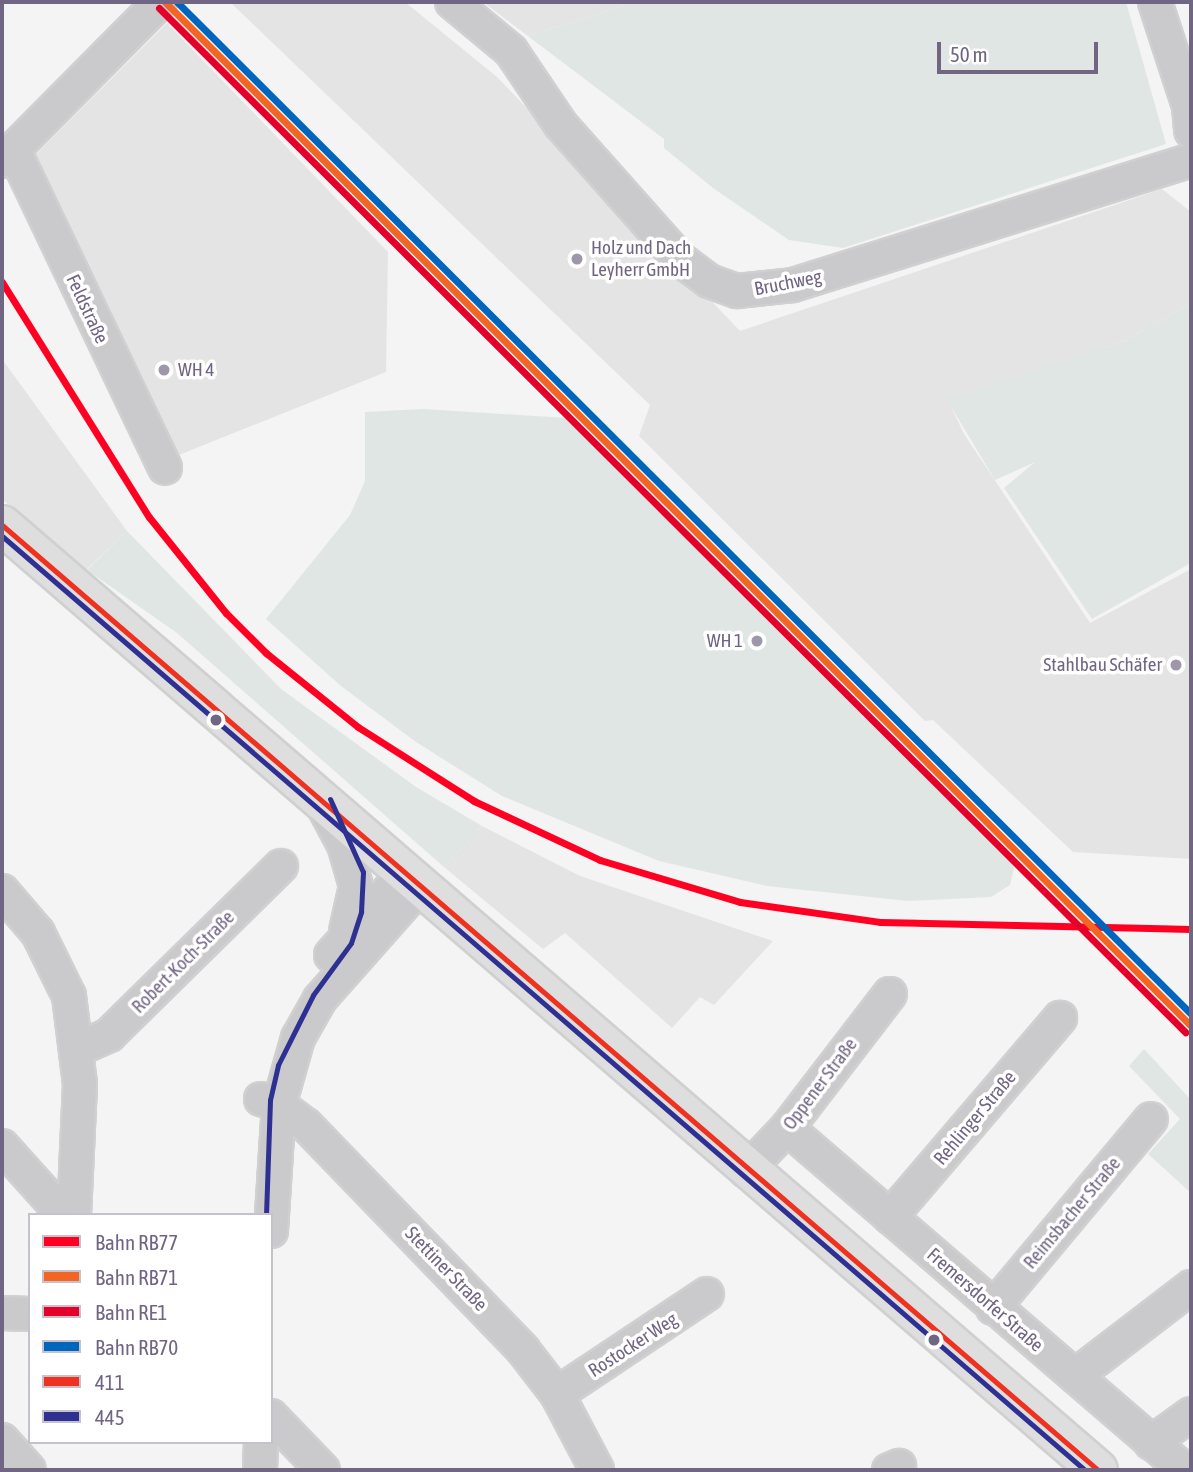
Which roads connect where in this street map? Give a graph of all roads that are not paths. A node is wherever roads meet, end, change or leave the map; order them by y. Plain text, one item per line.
1 (452, 2) edge
2 (1155, 2) edge
3 (154, 8) edge
4 (1191, 131) edge
5 (1191, 142) edge
6 (7, 155) edge
7 (1191, 160) edge
8 (165, 468) dead end
9 (2, 525) edge
10 (322, 803) junction
11 (281, 866) dead end
12 (412, 881) junction
13 (2, 891) edge
14 (343, 939) junction
15 (890, 994) dead end
16 (1060, 1018) dead end
17 (78, 1049) junction
18 (270, 1102) junction
19 (1151, 1119) dead end
20 (787, 1128) junction
21 (2, 1146) edge
22 (746, 1171) junction
23 (62, 1213) edge
24 (74, 1213) edge
25 (257, 1213) edge
26 (271, 1213) edge
27 (890, 1217) junction
28 (1191, 1287) edge
29 (707, 1294) dead end
30 (993, 1308) junction
31 (2, 1312) edge
32 (28, 1314) edge
33 (1075, 1376) junction
34 (557, 1394) junction
35 (1191, 1413) edge
36 (273, 1418) edge
37 (2, 1440) edge
38 (1152, 1443) junction
39 (247, 1444) edge
40 (261, 1444) edge
41 (29, 1470) edge
42 (245, 1470) edge
43 (260, 1470) edge
44 (323, 1470) edge
45 (597, 1470) edge
46 (1098, 1470) edge
47 (1184, 1470) edge

1 - 7 street, Bruchweg
2 - 4 street
3 - 6 street, Feldstraße
5 - 7 street
6 - 8 street, Feldstraße
9 - 10 main road
10 - 12 main road
10 - 14 street
11 - 17 street, Robert-Koch-Straße
12 - 14 street
12 - 18 street
12 - 22 main road
13 - 17 street
14 - 18 street
15 - 20 street, Oppener Straße
16 - 27 street, Rehlinger Straße
17 - 24 street
18 - 25 street
18 - 26 street
18 - 34 street, Stettiner Straße
19 - 30 street, Reimsbacher Straße
20 - 22 street, Oppener Straße
20 - 27 street, Fremersdorfer Straße
21 - 23 street
22 - 46 main road
27 - 30 street, Fremersdorfer Straße
28 - 33 street
29 - 34 street, Rostocker Weg
30 - 33 street, Fremersdorfer Straße
31 - 32 street
33 - 38 street, Fremersdorfer Straße
34 - 45 street, Stettiner Straße
35 - 38 street
36 - 44 street
37 - 41 street
38 - 47 street, Fremersdorfer Straße
39 - 42 street
40 - 43 street

